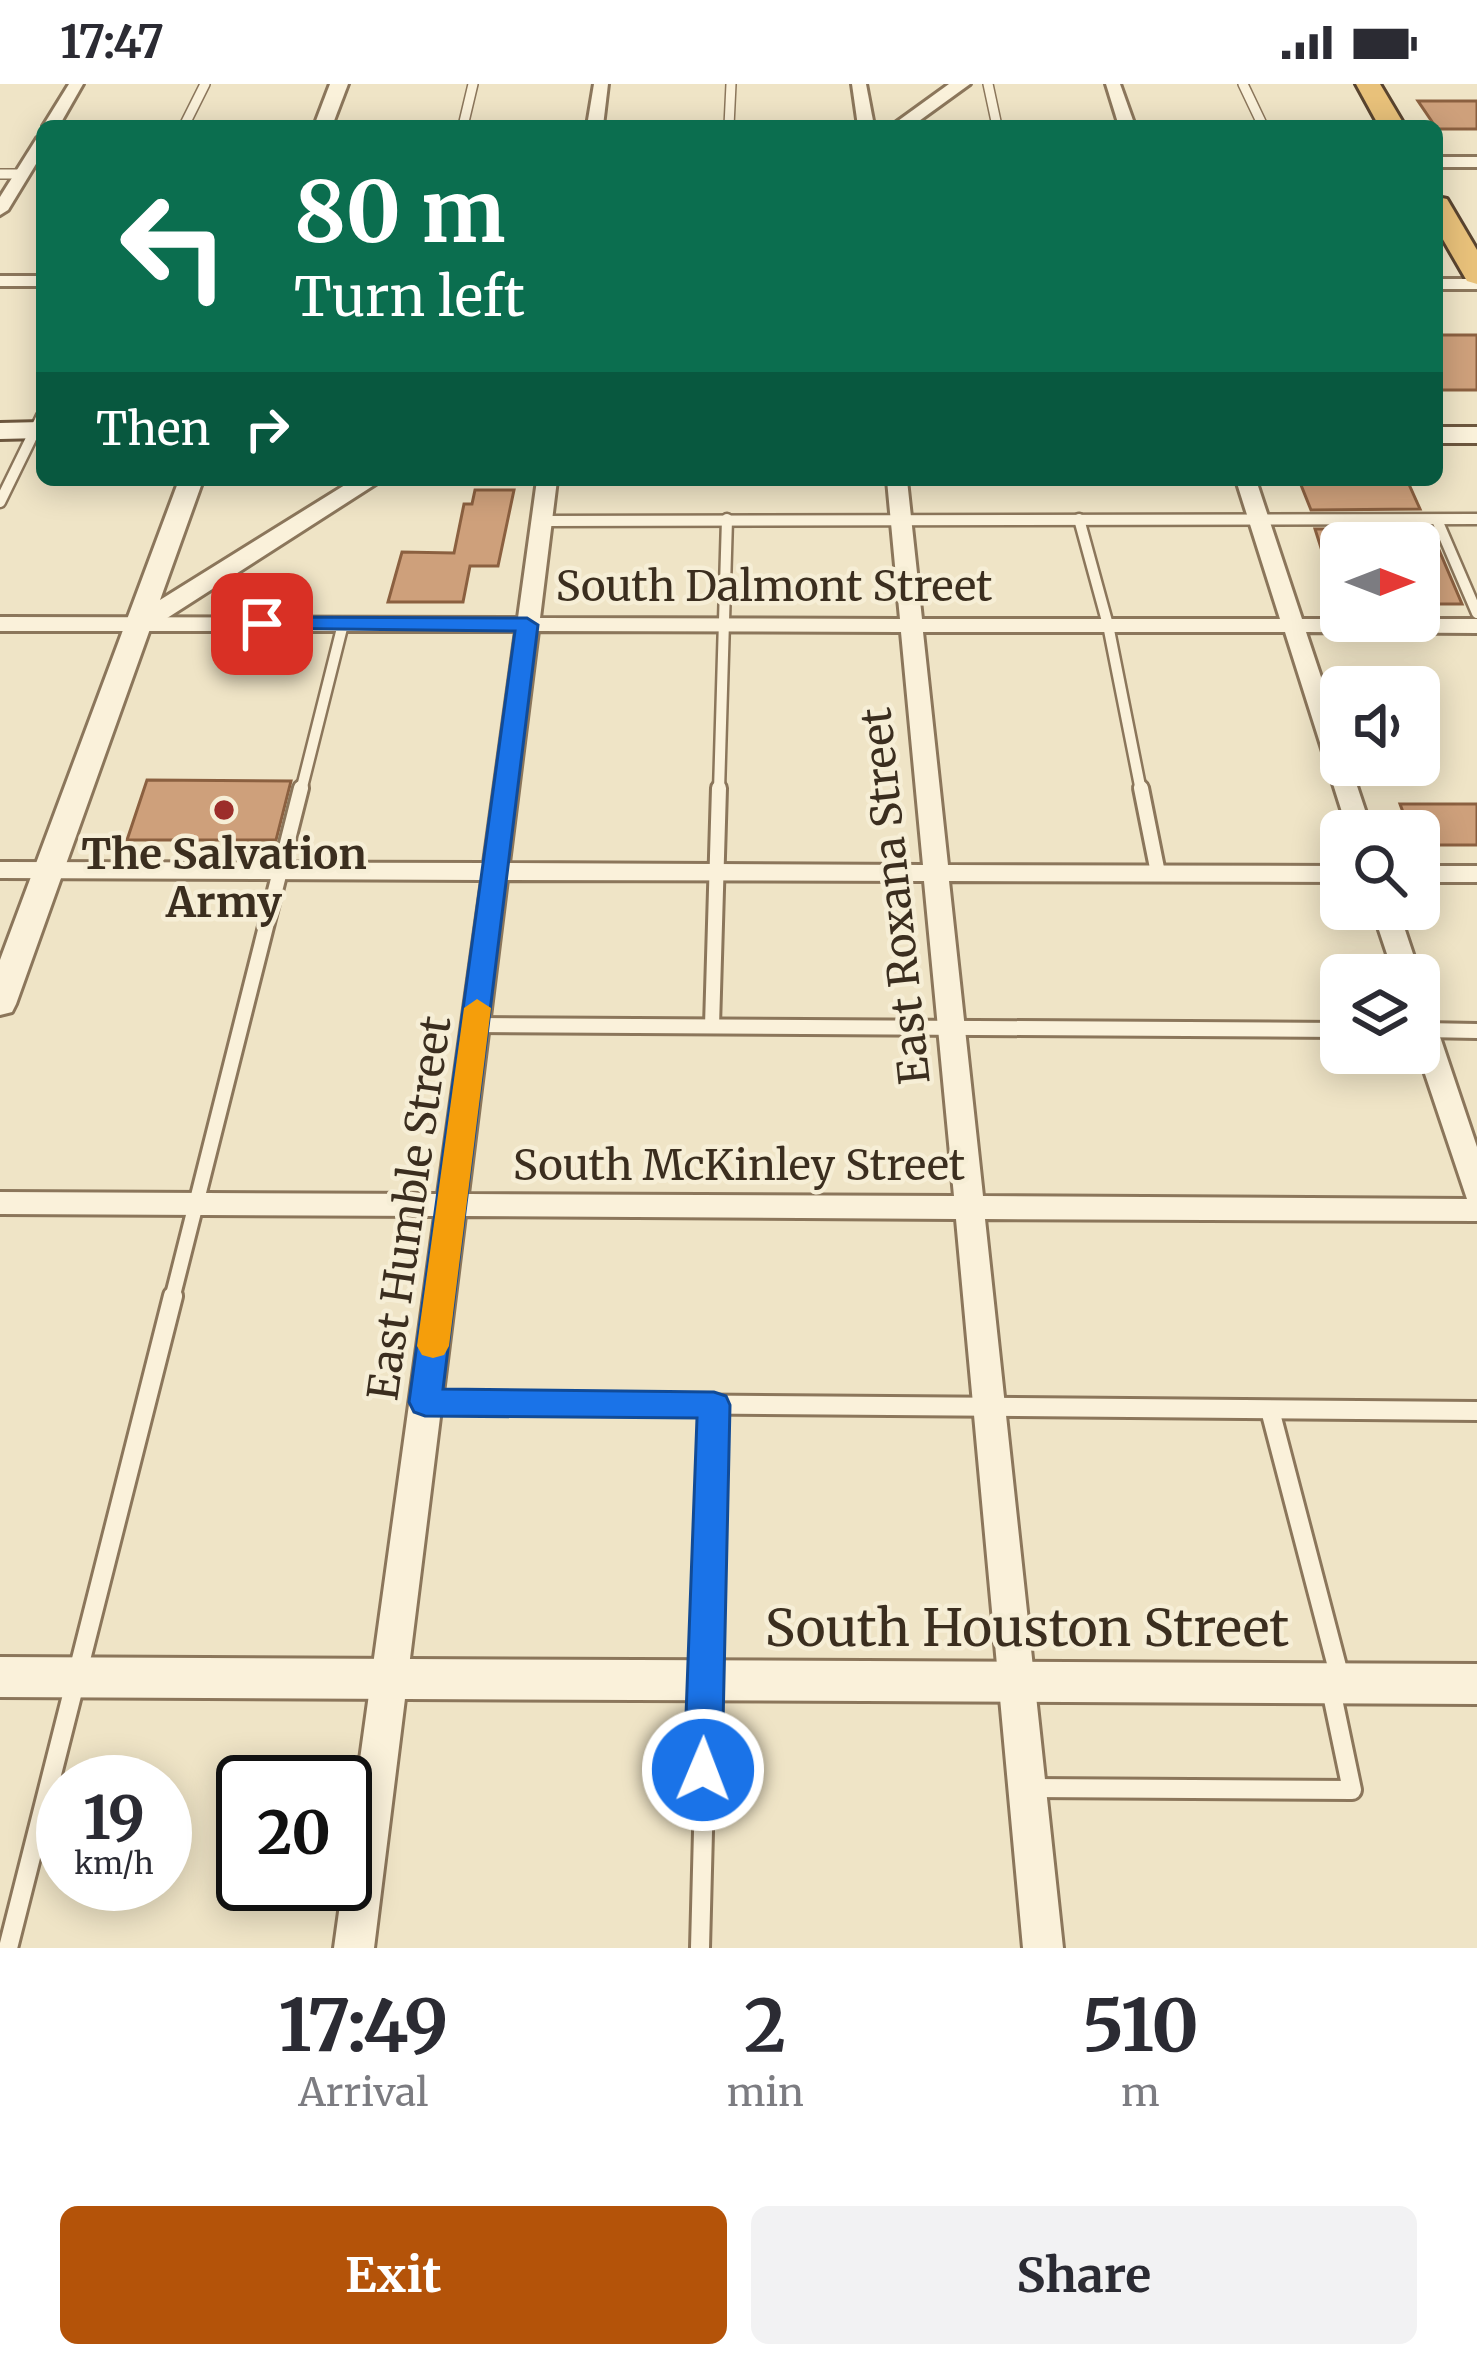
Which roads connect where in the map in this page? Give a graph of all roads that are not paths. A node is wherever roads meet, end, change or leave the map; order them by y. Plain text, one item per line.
1 (76, 84) edge
2 (205, 84) edge
3 (339, 84) edge
4 (473, 84) edge
5 (601, 84) edge
6 (731, 84) edge
7 (859, 84) edge
8 (961, 84) edge
9 (988, 84) edge
10 (1113, 84) edge
11 (1243, 84) edge
12 (1368, 84) edge
13 (55, 120) edge
14 (187, 120) edge
15 (325, 120) edge
16 (464, 120) edge
17 (596, 120) edge
18 (729, 120) edge
19 (865, 120) edge
20 (909, 120) edge
21 (997, 120) edge
22 (1125, 120) edge
23 (1260, 120) edge
24 (1389, 120) edge
25 (0, 159) edge
26 (1443, 162) edge
27 (1477, 162) edge
28 (31, 164) edge
29 (0, 174) edge
30 (0, 210) edge
31 (1443, 216) edge
32 (1477, 280) edge
33 (0, 281) edge
34 (36, 281) edge
35 (1443, 283) edge
36 (36, 426) edge
37 (0, 430) edge
38 (36, 434) edge
39 (1443, 435) edge
40 (1477, 435) edge
41 (189, 486) edge
42 (360, 486) edge
43 (546, 486) edge
44 (898, 486) edge
45 (1248, 486) edge
46 (0, 502) edge
47 (901, 517) junction
48 (728, 519) junction
49 (1079, 519) junction
50 (1477, 519) edge
51 (1437, 520) junction
52 (542, 521) junction
53 (1259, 521) junction
54 (1477, 613) edge
55 (142, 623) junction
56 (0, 624) edge
57 (343, 624) junction
58 (527, 625) junction
59 (723, 625) junction
60 (910, 625) junction
61 (1108, 625) junction
62 (1293, 625) junction
63 (1477, 626) edge
64 (1353, 810) edge
65 (0, 870) edge
66 (50, 870) junction
67 (277, 871) junction
68 (496, 872) junction
69 (716, 873) junction
70 (935, 873) junction
71 (1158, 873) junction
72 (1320, 874) edge
73 (1440, 874) edge
74 (1477, 874) edge
75 (0, 1004) edge
76 (475, 1025) junction
77 (712, 1026) junction
78 (1440, 1027) edge
79 (950, 1029) junction
80 (1320, 1030) edge
81 (1477, 1031) edge
82 (1438, 1074) edge
83 (1477, 1190) edge
84 (0, 1204) edge
85 (197, 1204) junction
86 (451, 1206) junction
87 (968, 1208) junction
88 (1477, 1210) edge
89 (425, 1402) junction
90 (714, 1405) junction
91 (988, 1408) junction
92 (1270, 1410) junction
93 (1477, 1412) edge
94 (0, 1677) edge
95 (75, 1677) junction
96 (389, 1680) junction
97 (704, 1682) junction
98 (1015, 1682) junction
99 (1336, 1683) junction
100 (1477, 1684) edge
101 (1026, 1788) junction
102 (8, 1948) edge
103 (354, 1948) edge
104 (700, 1948) edge
105 (1043, 1948) edge

1 - 13 street
2 - 14 lane
3 - 15 street
4 - 16 lane
5 - 17 street
6 - 18 lane
7 - 19 street
8 - 20 street
9 - 21 lane
10 - 22 street
11 - 23 lane
12 - 24 highway
25 - 28 street
26 - 27 street
28 - 29 lane
28 - 30 street
31 - 32 highway
32 - 35 street
33 - 34 street
36 - 37 main road
38 - 46 lane
39 - 40 main road
41 - 55 street
42 - 55 street
43 - 52 street, East Humble Street
44 - 47 street, East Roxana Street
45 - 53 street
47 - 48 lane
47 - 49 lane
47 - 60 street, East Roxana Street
48 - 52 lane
48 - 59 lane
49 - 53 lane
49 - 61 lane
50 - 51 lane
51 - 53 lane
51 - 54 lane
52 - 58 street, East Humble Street
53 - 62 street
55 - 56 street, South Dalmont Street
55 - 57 street, South Dalmont Street
55 - 66 street
57 - 58 street, South Dalmont Street
57 - 67 lane
58 - 59 street, South Dalmont Street
58 - 68 street, East Humble Street
59 - 60 street, South Dalmont Street
59 - 69 lane
60 - 61 street, South Dalmont Street
60 - 70 street, East Roxana Street
61 - 62 street, South Dalmont Street
61 - 71 lane
62 - 63 street, South Dalmont Street
62 - 64 street
65 - 66 street
66 - 67 street
66 - 75 street
67 - 68 street
67 - 85 lane
68 - 69 street
68 - 76 street, East Humble Street
69 - 70 street
69 - 77 lane
70 - 71 street
70 - 79 street, East Roxana Street
71 - 72 street
73 - 74 street
76 - 77 lane
76 - 86 street, East Humble Street
77 - 79 lane
78 - 81 lane
79 - 80 lane
79 - 87 street, East Roxana Street
82 - 83 street
84 - 85 street, South McKinley Street
85 - 86 street, South McKinley Street
85 - 95 lane
86 - 87 street, South McKinley Street
86 - 89 street, East Humble Street
87 - 88 street, South McKinley Street
87 - 91 street, East Roxana Street
89 - 90 lane
89 - 96 street, East Humble Street
90 - 91 lane
90 - 97 lane
91 - 92 lane
91 - 98 street, East Roxana Street
92 - 93 lane
92 - 99 lane
94 - 95 street, South Houston Street
95 - 96 street, South Houston Street
95 - 102 lane
96 - 97 street, South Houston Street
96 - 103 street, East Humble Street
97 - 98 street, South Houston Street
97 - 104 lane
98 - 99 street, South Houston Street
98 - 101 street, East Roxana Street
99 - 100 street, South Houston Street
99 - 101 lane
101 - 105 street, East Roxana Street

